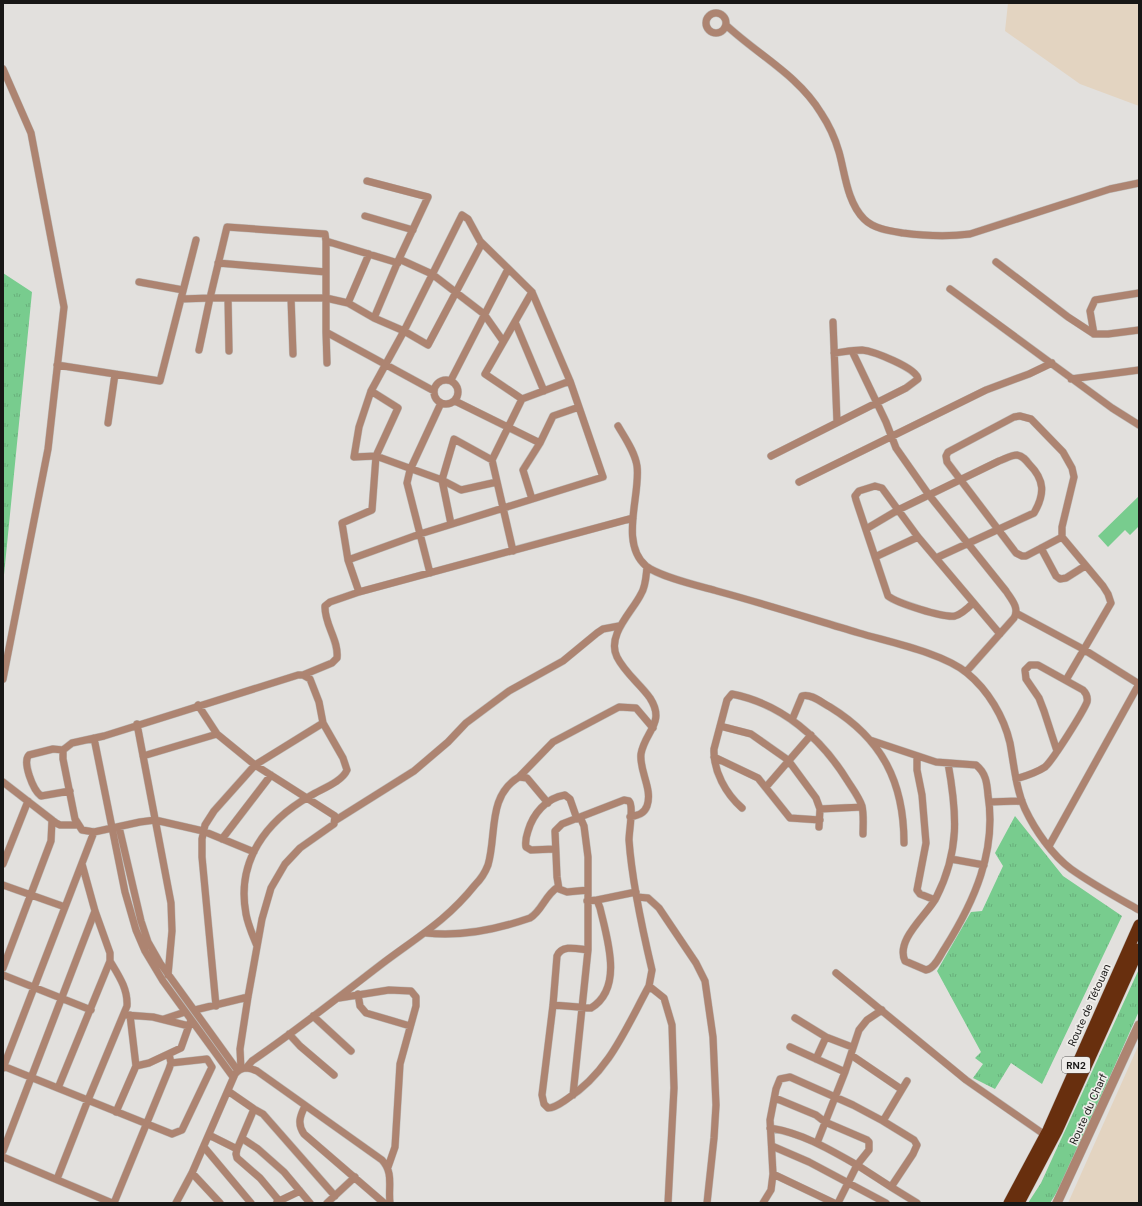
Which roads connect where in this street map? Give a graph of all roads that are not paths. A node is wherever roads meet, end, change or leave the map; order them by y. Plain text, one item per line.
1 (726, 25) dead end
2 (3, 69) edge
3 (367, 181) dead end
4 (1139, 183) edge
5 (365, 216) dead end
6 (413, 230) junction
7 (196, 240) dead end
8 (326, 241) junction
9 (482, 243) junction
10 (369, 254) junction
11 (399, 261) junction
12 (996, 262) dead end
13 (218, 263) junction
14 (508, 269) junction
15 (326, 272) junction
16 (432, 274) junction
17 (139, 282) dead end
18 (950, 289) dead end
19 (183, 290) junction
20 (456, 292) junction
21 (532, 292) junction
22 (1139, 293) edge
23 (210, 298) junction
24 (228, 298) junction
25 (291, 298) junction
26 (326, 298) junction
27 (181, 299) junction
28 (348, 303) junction
29 (484, 314) junction
30 (374, 318) junction
31 (515, 322) junction
32 (833, 322) dead end
33 (1139, 330) edge
34 (404, 331) junction
35 (326, 332) junction
36 (1094, 334) junction
37 (503, 342) junction
38 (199, 350) dead end
39 (229, 351) dead end
40 (852, 351) junction
41 (293, 354) dead end
42 (834, 354) junction
43 (327, 363) dead end
44 (386, 363) junction
45 (1052, 363) junction
46 (57, 365) junction
47 (1139, 370) edge
48 (115, 374) junction
49 (1071, 379) junction
50 (451, 380) junction
51 (570, 381) junction
52 (371, 390) junction
53 (434, 391) junction
54 (544, 391) junction
55 (522, 399) junction
56 (454, 400) junction
57 (875, 402) junction
58 (441, 403) junction
59 (579, 407) junction
60 (837, 422) junction
61 (108, 423) dead end
62 (1139, 425) edge
63 (508, 426) junction
64 (618, 426) dead end
65 (892, 436) junction
66 (540, 443) junction
67 (376, 456) junction
68 (771, 456) dead end
69 (492, 460) junction
70 (410, 470) junction
71 (442, 480) junction
72 (960, 480) junction
73 (497, 482) junction
74 (799, 482) dead end
75 (929, 495) junction
76 (532, 499) junction
77 (503, 508) junction
78 (898, 510) junction
79 (633, 518) junction
80 (450, 524) junction
81 (998, 528) junction
82 (866, 529) junction
83 (420, 534) junction
84 (918, 537) junction
85 (1062, 537) junction
86 (967, 543) junction
87 (1041, 548) junction
88 (513, 551) junction
89 (875, 557) junction
90 (936, 558) junction
91 (348, 560) junction
92 (1085, 566) junction
93 (647, 567) junction
94 (430, 573) junction
95 (359, 592) junction
96 (973, 603) junction
97 (1016, 613) junction
98 (620, 626) junction
99 (1000, 634) junction
100 (1083, 649) junction
101 (966, 672) junction
102 (303, 675) junction
103 (3, 679) edge
104 (1066, 680) junction
105 (1139, 684) edge
106 (198, 705) junction
107 (792, 720) junction
108 (323, 722) junction
109 (137, 724) junction
110 (720, 726) junction
111 (654, 728) junction
112 (216, 734) junction
113 (811, 735) junction
114 (94, 738) junction
115 (870, 740) junction
116 (64, 750) junction
117 (1057, 751) junction
118 (143, 756) junction
119 (917, 756) junction
120 (714, 757) junction
121 (788, 760) junction
122 (948, 764) junction
123 (255, 766) junction
124 (271, 775) junction
125 (519, 777) junction
126 (1016, 779) junction
127 (3, 782) edge
128 (766, 786) junction
129 (70, 791) junction
130 (307, 797) junction
131 (28, 801) junction
132 (1022, 801) junction
133 (989, 802) junction
134 (548, 803) junction
135 (862, 807) junction
136 (742, 808) dead end
137 (820, 809) junction
138 (630, 817) junction
139 (579, 818) junction
140 (52, 820) junction
141 (155, 820) junction
142 (336, 820) junction
143 (77, 825) junction
144 (116, 828) junction
145 (203, 831) junction
146 (94, 832) junction
147 (863, 834) dead end
148 (222, 839) junction
149 (904, 842) dead end
150 (1049, 846) junction
151 (554, 849) junction
152 (254, 852) junction
153 (951, 859) junction
154 (3, 864) edge
155 (82, 864) junction
156 (984, 865) junction
157 (3, 885) edge
158 (558, 887) junction
159 (588, 890) junction
160 (637, 894) junction
161 (30, 895) junction
162 (597, 900) junction
163 (935, 900) junction
164 (587, 901) junction
165 (65, 907) junction
166 (1139, 910) edge
167 (95, 911) junction
168 (1139, 925) edge
169 (426, 933) junction
170 (256, 946) junction
171 (1139, 949) edge
172 (588, 950) junction
173 (110, 961) junction
174 (3, 968) edge
175 (836, 973) dead end
176 (3, 975) edge
177 (168, 975) junction
178 (649, 986) junction
179 (34, 987) junction
180 (358, 994) junction
181 (248, 997) junction
182 (61, 998) junction
183 (337, 998) junction
184 (216, 1006) junction
185 (553, 1006) junction
186 (583, 1009) junction
187 (91, 1010) junction
188 (194, 1010) junction
189 (882, 1010) junction
190 (185, 1012) junction
191 (127, 1015) junction
192 (313, 1016) junction
193 (795, 1018) dead end
194 (164, 1019) junction
195 (190, 1023) junction
196 (1139, 1025) edge
197 (410, 1026) junction
198 (289, 1034) junction
199 (826, 1037) junction
200 (790, 1047) dead end
201 (852, 1047) junction
202 (351, 1051) dead end
203 (169, 1054) junction
204 (851, 1055) junction
205 (816, 1059) junction
206 (171, 1063) junction
207 (136, 1066) junction
208 (3, 1067) edge
209 (240, 1071) junction
210 (845, 1072) junction
211 (334, 1075) dead end
212 (32, 1078) junction
213 (907, 1081) dead end
214 (58, 1088) junction
215 (901, 1089) junction
216 (228, 1090) junction
217 (573, 1095) junction
218 (775, 1098) junction
219 (834, 1098) junction
220 (88, 1100) junction
221 (305, 1106) junction
222 (254, 1108) junction
223 (116, 1112) junction
224 (883, 1121) junction
225 (825, 1122) junction
226 (146, 1124) junction
227 (770, 1128) junction
228 (209, 1135) junction
229 (1045, 1135) junction
230 (243, 1139) junction
231 (817, 1143) junction
232 (772, 1146) junction
233 (204, 1147) junction
234 (237, 1149) junction
235 (3, 1151) edge
236 (3, 1157) edge
237 (856, 1165) junction
238 (388, 1167) junction
239 (192, 1173) junction
240 (773, 1174) junction
241 (355, 1177) junction
242 (57, 1180) junction
243 (849, 1183) junction
244 (891, 1187) junction
245 (300, 1191) junction
246 (335, 1196) junction
247 (279, 1202) edge
248 (113, 1203) edge
249 (176, 1203) edge
250 (220, 1203) edge
251 (251, 1203) edge
252 (310, 1203) edge
253 (327, 1203) edge
254 (384, 1203) edge
255 (390, 1203) edge
256 (668, 1203) edge
257 (707, 1203) edge
258 (763, 1203) edge
259 (834, 1203) edge
260 (838, 1203) edge
261 (886, 1203) edge
262 (917, 1203) edge
263 (1009, 1203) edge
264 (1019, 1203) edge
265 (1057, 1203) edge

1 - 4 street
2 - 46 street
3 - 6 street
5 - 6 street
6 - 11 street
7 - 19 street
8 - 10 street
8 - 13 street
8 - 15 street
9 - 14 street
9 - 16 street
9 - 20 street
10 - 11 street
10 - 28 street
11 - 16 street
11 - 30 street
12 - 36 street
13 - 15 street
13 - 23 street
14 - 21 street
14 - 29 street
15 - 26 street
16 - 20 street
16 - 34 street
17 - 19 street
18 - 45 street
19 - 27 street
20 - 29 street
20 - 34 street
21 - 31 street
21 - 51 street
22 - 36 street
23 - 24 street
23 - 27 street
23 - 38 street
24 - 25 street
24 - 39 street
25 - 26 street
25 - 41 street
26 - 28 street
26 - 35 street
27 - 48 street
28 - 30 street
29 - 37 street
29 - 50 street
30 - 34 street
31 - 37 street
31 - 54 street
32 - 42 street
33 - 36 street
34 - 44 street
35 - 43 street
35 - 44 street
37 - 55 street
40 - 42 street
40 - 57 street
40 - 57 street
42 - 60 street
44 - 52 street
44 - 53 street
45 - 49 street
45 - 65 street
46 - 48 street
46 - 103 street
47 - 49 street
48 - 61 street
49 - 62 street
50 - 53 street
50 - 56 street
51 - 54 street
51 - 59 street
52 - 67 street
52 - 67 street
53 - 58 street
54 - 55 street
55 - 63 street
56 - 58 street
56 - 63 street
57 - 60 street
57 - 65 street
58 - 70 street
59 - 66 street
59 - 76 street
60 - 68 street
63 - 66 street
63 - 69 street
64 - 79 street
65 - 74 street
65 - 75 street
66 - 76 street
67 - 70 street
67 - 91 street
69 - 71 street
69 - 73 street
70 - 71 street
70 - 83 street
71 - 73 street
71 - 80 street
72 - 75 street
72 - 81 street
72 - 81 street
72 - 85 street
73 - 77 street
75 - 78 street
75 - 86 street
76 - 77 street
77 - 80 street
77 - 88 street
78 - 82 street
78 - 82 street
78 - 84 street
79 - 88 street
79 - 93 street
80 - 83 street
81 - 86 street
81 - 87 street
82 - 89 street
83 - 91 street
83 - 94 street
84 - 89 street
84 - 90 street
85 - 87 street
85 - 92 street
86 - 90 street
86 - 97 street
87 - 92 street
88 - 94 street
89 - 96 street
90 - 96 street
91 - 95 street
92 - 100 street
93 - 98 street
93 - 101 street
94 - 95 street
95 - 102 street
96 - 99 street
97 - 99 street
97 - 100 street
98 - 111 street
98 - 142 street
99 - 101 street
100 - 104 street
100 - 105 street
101 - 126 street
102 - 106 street
102 - 108 street
104 - 117 street
104 - 117 street
105 - 150 street
106 - 109 street
106 - 112 street
107 - 110 street
107 - 113 street
107 - 115 street
108 - 123 street
108 - 130 street
109 - 114 street
109 - 118 street
110 - 120 street
110 - 121 street
111 - 125 street
111 - 138 street
112 - 118 street
112 - 123 street
113 - 121 street
113 - 135 street
114 - 116 street
114 - 144 street
115 - 119 street
115 - 149 street
116 - 129 street
116 - 129 street
117 - 126 street
118 - 141 street
119 - 122 street
119 - 163 street
120 - 128 street
120 - 136 street
121 - 128 street
121 - 137 street
122 - 133 street
122 - 153 street
123 - 124 street
123 - 145 street
124 - 130 street
124 - 148 street
125 - 134 street
125 - 169 street
126 - 132 street
127 - 131 street
128 - 137 street
129 - 143 street
130 - 142 street
130 - 152 street
131 - 140 street
131 - 154 street
132 - 133 street
132 - 150 street
133 - 156 street
134 - 139 street
134 - 151 street
135 - 137 street
135 - 147 street
138 - 139 street
138 - 160 street
139 - 151 street
139 - 159 street
140 - 143 street
140 - 161 street
141 - 144 street
141 - 145 street
141 - 177 street
142 - 170 street
143 - 146 street
144 - 146 street
144 - 177 street
144 - 190 street
145 - 148 street
145 - 184 street
146 - 155 street
148 - 152 street
150 - 166 street
151 - 158 street
152 - 170 street
153 - 156 street
153 - 163 street
155 - 165 street
155 - 167 street
156 - 163 street
157 - 161 street
158 - 159 street
158 - 169 street
159 - 164 street
160 - 162 street
160 - 178 street
160 - 257 street
161 - 165 street
161 - 174 street
162 - 164 street
162 - 186 street
164 - 172 street
165 - 179 street
167 - 173 street
167 - 182 street
168 - 229 highway, Route de Tétouan / RN2
169 - 183 street
170 - 181 street
171 - 264 highway, Route de Tétouan / RN2
172 - 185 street
172 - 186 street
173 - 187 street
173 - 191 street
175 - 189 street
176 - 179 street
177 - 188 street
178 - 217 street
178 - 256 street
179 - 182 street
179 - 208 street
180 - 183 street
180 - 197 street
180 - 197 street
181 - 184 street
181 - 209 street
182 - 187 street
182 - 212 street
183 - 192 street
184 - 188 street
185 - 186 street
185 - 217 street
186 - 217 street
187 - 214 street
188 - 209 street
189 - 201 street
189 - 229 street
190 - 194 street
190 - 195 street
191 - 194 street
191 - 207 street
191 - 220 street
192 - 198 street
192 - 202 street
193 - 199 street
194 - 195 street
195 - 203 street
195 - 209 street
196 - 265 street, Route du Charf
197 - 238 street
198 - 209 street
198 - 211 street
199 - 201 street
199 - 205 street
200 - 205 street
201 - 204 street
203 - 206 street
203 - 207 street
204 - 210 street
204 - 215 street
205 - 210 street
206 - 226 street
206 - 226 street
207 - 223 street
208 - 212 street
209 - 216 street
209 - 221 street
210 - 219 street
212 - 214 street
212 - 235 street
213 - 215 street
214 - 220 street
215 - 224 street
216 - 222 street
216 - 228 street
218 - 219 street
218 - 225 street
218 - 227 street
219 - 224 street
219 - 225 street
220 - 223 street
220 - 242 street
221 - 238 street
221 - 241 street
222 - 230 street
222 - 246 street
223 - 226 street
224 - 244 street
225 - 231 street
225 - 237 street
226 - 248 street
227 - 231 street
227 - 232 street
228 - 233 street
228 - 234 street
229 - 263 highway, Route de Tétouan / RN2
230 - 234 street
230 - 245 street
231 - 237 street
232 - 240 street
232 - 243 street
233 - 239 street
233 - 251 street
234 - 247 street
236 - 242 street
237 - 243 street
237 - 244 street
238 - 255 street
239 - 249 street
239 - 250 street
240 - 258 street
240 - 259 street
241 - 246 street
241 - 254 street
242 - 248 street
243 - 260 street
243 - 261 street
244 - 262 street
245 - 247 street
245 - 252 street
246 - 253 street

